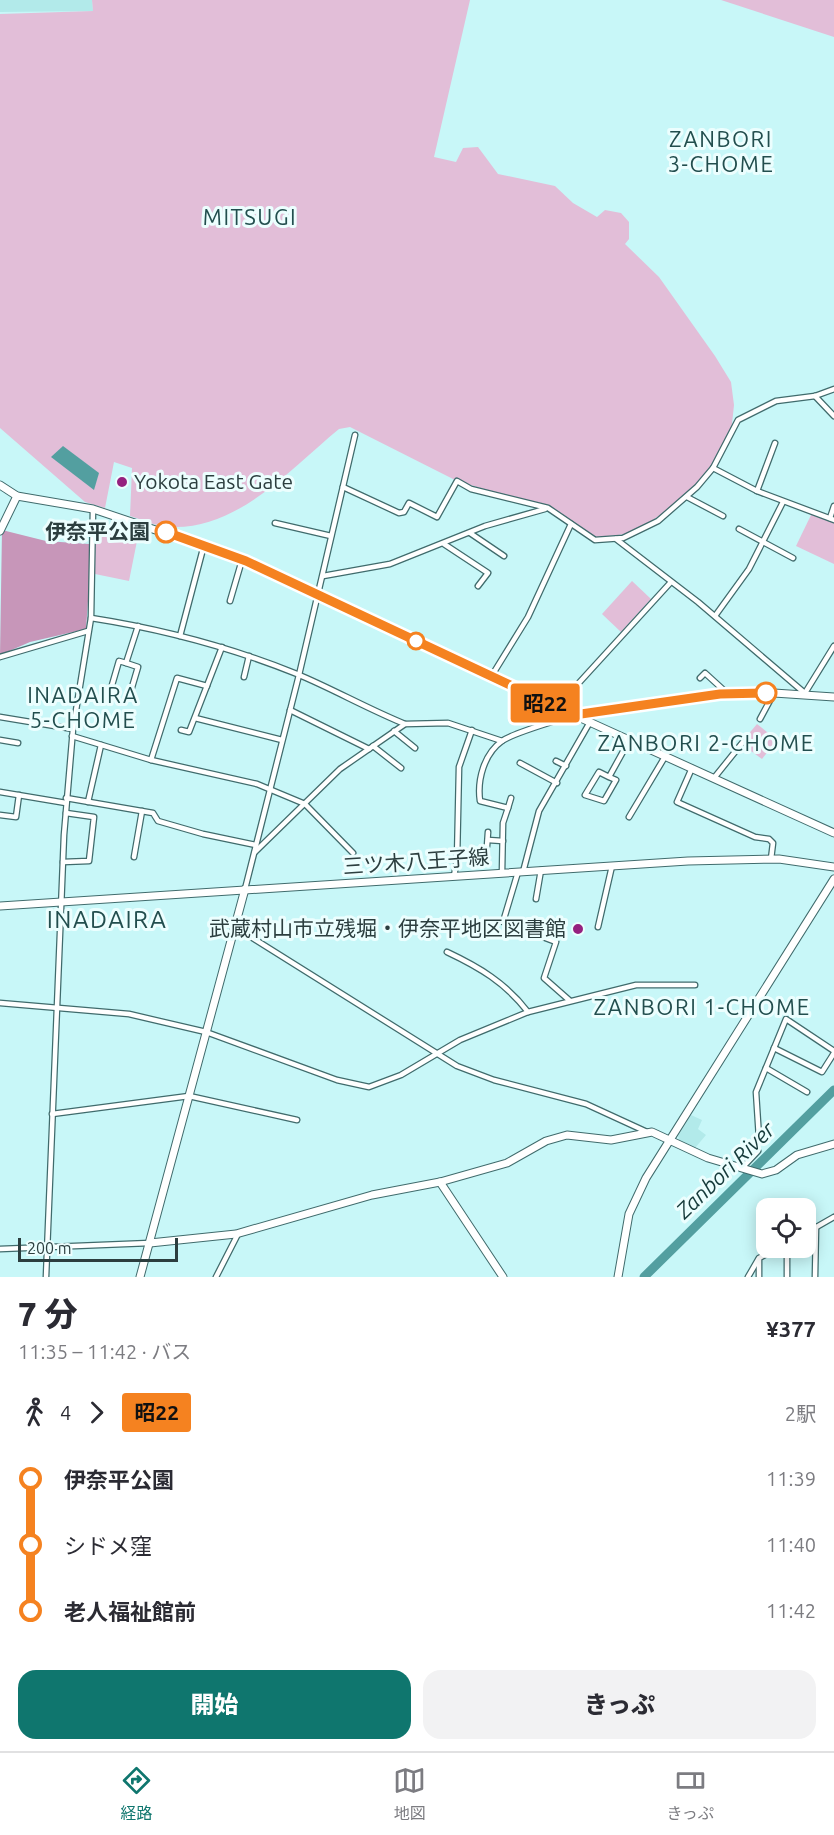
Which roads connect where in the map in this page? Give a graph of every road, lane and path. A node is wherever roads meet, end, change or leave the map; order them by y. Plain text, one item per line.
1 (834, 389) edge
2 (815, 396) junction
3 (834, 416) edge
4 (355, 435) dead end
5 (775, 443) dead end
6 (713, 468) junction
7 (0, 485) edge
8 (342, 487) junction
9 (757, 491) junction
10 (17, 496) junction
11 (687, 497) junction
12 (783, 502) junction
13 (834, 506) edge
14 (93, 508) junction
15 (548, 508) junction
16 (723, 516) dead end
17 (832, 519) edge
18 (275, 523) dead end
19 (571, 524) junction
20 (739, 529) dead end
21 (0, 531) edge
22 (470, 533) junction
23 (331, 536) junction
24 (616, 539) junction
25 (763, 542) junction
26 (444, 544) junction
27 (204, 545) junction
28 (504, 556) dead end
29 (793, 558) dead end
30 (242, 560) junction
31 (323, 576) junction
32 (671, 582) junction
33 (478, 586) dead end
34 (319, 595) junction
35 (230, 601) dead end
36 (715, 616) junction
37 (91, 618) junction
38 (138, 626) junction
39 (88, 631) junction
40 (180, 636) junction
41 (834, 646) edge
42 (222, 647) junction
43 (249, 656) junction
44 (0, 657) edge
45 (126, 663) junction
46 (299, 675) junction
47 (491, 676) junction
48 (244, 677) dead end
49 (700, 678) dead end
50 (207, 686) junction
51 (110, 692) dead end
52 (774, 693) junction
53 (130, 694) dead end
54 (728, 694) junction
55 (806, 694) junction
56 (834, 697) edge
57 (556, 708) junction
58 (290, 710) junction
59 (574, 715) junction
60 (0, 717) edge
61 (195, 718) junction
62 (760, 719) dead end
63 (590, 722) junction
64 (405, 724) junction
65 (73, 729) junction
66 (181, 730) dead end
67 (472, 730) junction
68 (394, 731) junction
69 (72, 736) junction
70 (630, 739) junction
71 (0, 740) edge
72 (282, 740) junction
73 (502, 741) junction
74 (743, 742) dead end
75 (18, 743) dead end
76 (101, 745) junction
77 (371, 748) junction
78 (414, 748) dead end
79 (666, 755) junction
80 (152, 760) junction
81 (556, 761) dead end
82 (520, 763) dead end
83 (566, 766) junction
84 (401, 768) dead end
85 (692, 768) junction
86 (609, 777) junction
87 (714, 778) junction
88 (557, 783) junction
89 (269, 790) junction
90 (0, 792) edge
91 (19, 795) junction
92 (511, 798) dead end
93 (66, 801) junction
94 (88, 802) junction
95 (305, 804) junction
96 (508, 808) junction
97 (142, 811) junction
98 (66, 813) junction
99 (0, 815) edge
100 (629, 817) dead end
101 (488, 832) dead end
102 (834, 833) edge
103 (503, 841) junction
104 (255, 845) junction
105 (353, 853) dead end
106 (253, 854) junction
107 (134, 857) dead end
108 (771, 859) junction
109 (63, 861) junction
110 (612, 866) junction
111 (834, 867) edge
112 (541, 870) junction
113 (520, 872) junction
114 (502, 873) junction
115 (454, 876) junction
116 (834, 879) edge
117 (245, 889) junction
118 (536, 899) dead end
119 (60, 900) junction
120 (0, 906) edge
121 (236, 927) junction
122 (598, 927) dead end
123 (447, 952) dead end
124 (695, 985) dead end
125 (569, 1000) junction
126 (0, 1003) edge
127 (56, 1006) junction
128 (528, 1011) junction
129 (206, 1032) junction
130 (774, 1048) junction
131 (834, 1052) edge
132 (436, 1055) junction
133 (766, 1068) junction
134 (807, 1092) dead end
135 (189, 1096) junction
136 (52, 1114) junction
137 (297, 1120) dead end
138 (647, 1132) junction
139 (759, 1138) dead end
140 (669, 1140) junction
141 (834, 1144) edge
142 (758, 1151) dead end
143 (742, 1168) junction
144 (440, 1182) junction
145 (834, 1217) edge
146 (816, 1227) edge
147 (238, 1234) junction
148 (150, 1243) junction
149 (48, 1248) junction
150 (0, 1249) edge
151 (759, 1258) joint
152 (787, 1258) edge
153 (815, 1258) edge
154 (46, 1277) edge
155 (140, 1277) edge
156 (216, 1277) edge
157 (503, 1277) edge
158 (618, 1277) edge
159 (748, 1277) edge
160 (759, 1277) edge
161 (787, 1277) edge
162 (815, 1277) edge

1 - 2 street
2 - 3 street
2 - 6 street
4 - 8 street
5 - 9 street
6 - 9 street
6 - 11 street
7 - 10 street
8 - 15 street
8 - 23 street
9 - 12 street
10 - 14 street
10 - 21 street
11 - 16 street
11 - 24 street
12 - 17 street
12 - 25 street
13 - 17 street
14 - 27 street
14 - 37 street
15 - 19 street
15 - 22 street
18 - 23 street
19 - 24 street
19 - 47 street
20 - 25 street
22 - 26 street
22 - 28 street
23 - 31 street
24 - 32 street
25 - 29 street
25 - 36 street
26 - 31 street
26 - 33 street
27 - 30 street
27 - 40 street
30 - 34 street
30 - 35 street
31 - 34 street
32 - 36 street
32 - 57 street
34 - 46 street
34 - 47 street
36 - 55 street
37 - 38 street
37 - 39 street
38 - 40 street
38 - 45 street
39 - 44 street
39 - 65 street
40 - 42 street
41 - 55 street
42 - 43 street
42 - 50 street
43 - 46 street
43 - 48 street
45 - 51 street
45 - 53 street
46 - 58 street
46 - 64 street
47 - 57 street
49 - 54 street
50 - 61 street
50 - 80 street
52 - 54 street
52 - 55 street
52 - 62 street
54 - 59 street
55 - 56 street
57 - 59 street
58 - 72 street
58 - 77 street
59 - 63 street
59 - 73 street
60 - 65 street
61 - 66 street
61 - 72 street
63 - 70 street
63 - 83 street
64 - 67 street
64 - 68 street
65 - 69 street
67 - 73 street
67 - 115 street
68 - 77 street
68 - 78 street
69 - 76 street
69 - 93 street
70 - 79 street
70 - 86 street
71 - 75 street
72 - 89 street
73 - 96 street
74 - 87 street
76 - 80 street
76 - 94 street
77 - 84 street
77 - 95 street
79 - 85 street
79 - 100 street
80 - 89 street
81 - 83 street
82 - 88 street
83 - 88 street
85 - 87 street
85 - 108 street
86 - 86 street
87 - 102 street
88 - 113 street
89 - 95 street
89 - 104 street
90 - 91 street
91 - 93 street
91 - 99 street
92 - 96 street
93 - 94 street
93 - 98 street
94 - 97 street
95 - 105 street
95 - 106 street
96 - 103 street
97 - 104 street
97 - 107 street
98 - 109 street
98 - 109 street
101 - 103 street
103 - 114 street
104 - 106 street
106 - 117 street
108 - 110 street, 三ツ木八王子線
108 - 111 street, 三ツ木八王子線
109 - 119 street
110 - 112 street, 三ツ木八王子線
110 - 122 street
112 - 113 street, 三ツ木八王子線
112 - 118 street
113 - 114 street, 三ツ木八王子線
113 - 125 street
114 - 115 street, 三ツ木八王子線
115 - 117 street, 三ツ木八王子線
116 - 140 street
117 - 119 street, 三ツ木八王子線
117 - 121 street
119 - 120 street, 三ツ木八王子線
119 - 127 street
121 - 129 street
121 - 132 street
123 - 128 street
124 - 125 street
125 - 128 street
126 - 127 street
127 - 129 street
127 - 136 street
128 - 132 street
129 - 132 street
129 - 135 street
130 - 131 street
130 - 131 street
130 - 133 street
132 - 138 street
133 - 134 street
133 - 139 street
135 - 136 street
135 - 137 street
135 - 148 street
136 - 149 street
138 - 140 street
138 - 144 street
140 - 143 street
140 - 158 street
141 - 143 street
142 - 143 street
144 - 147 street
144 - 157 street
145 - 146 street
147 - 148 street
147 - 156 street
148 - 149 street
148 - 155 street
149 - 150 street
149 - 154 street
151 - 159 street
151 - 160 street
152 - 161 street
153 - 162 street

